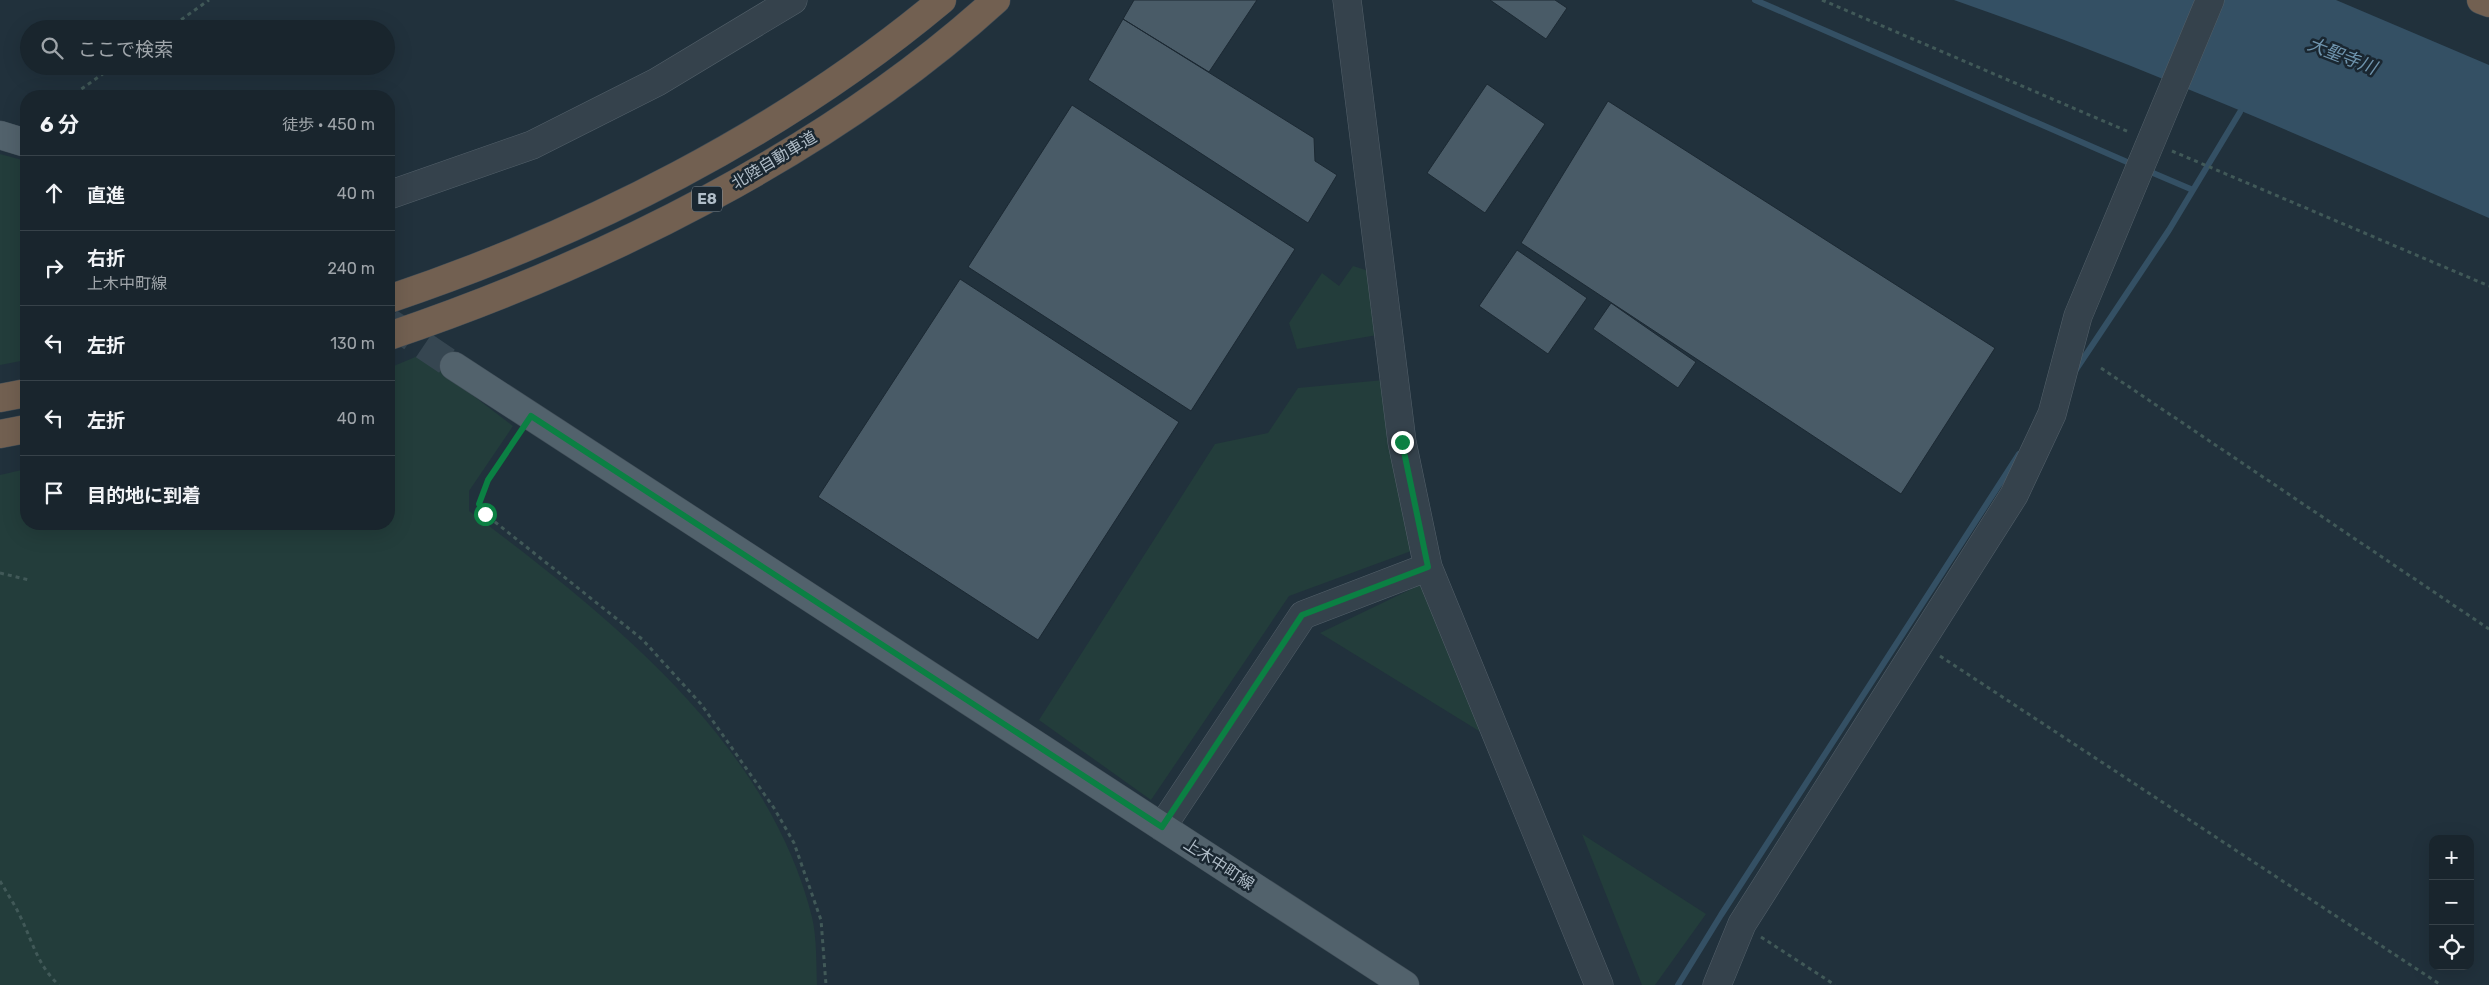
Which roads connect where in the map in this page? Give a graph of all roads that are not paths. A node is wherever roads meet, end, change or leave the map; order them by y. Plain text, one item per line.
1 (793, 0) edge
2 (942, 0) edge
3 (1347, 0) edge
4 (2210, 0) edge
5 (2481, 0) edge
6 (994, 2) edge
7 (2489, 3) edge
8 (0, 135) edge
9 (20, 141) edge
10 (395, 193) edge
11 (395, 296) edge
12 (395, 334) edge
13 (454, 366) tunnel mouth
14 (20, 394) edge
15 (0, 398) edge
16 (20, 430) edge
17 (0, 434) edge
18 (1428, 567) junction
19 (1162, 827) junction
20 (1405, 985) edge
21 (1599, 985) edge
22 (1717, 985) edge

1 - 10 street
2 - 11 highway, E8
3 - 18 street
4 - 22 street
5 - 7 highway
6 - 12 highway, 北陸自動車道 / E8
8 - 9 main road
13 - 19 main road, 上木中町線
14 - 15 highway
16 - 17 highway
18 - 19 street
18 - 21 street
19 - 20 main road, 上木中町線

